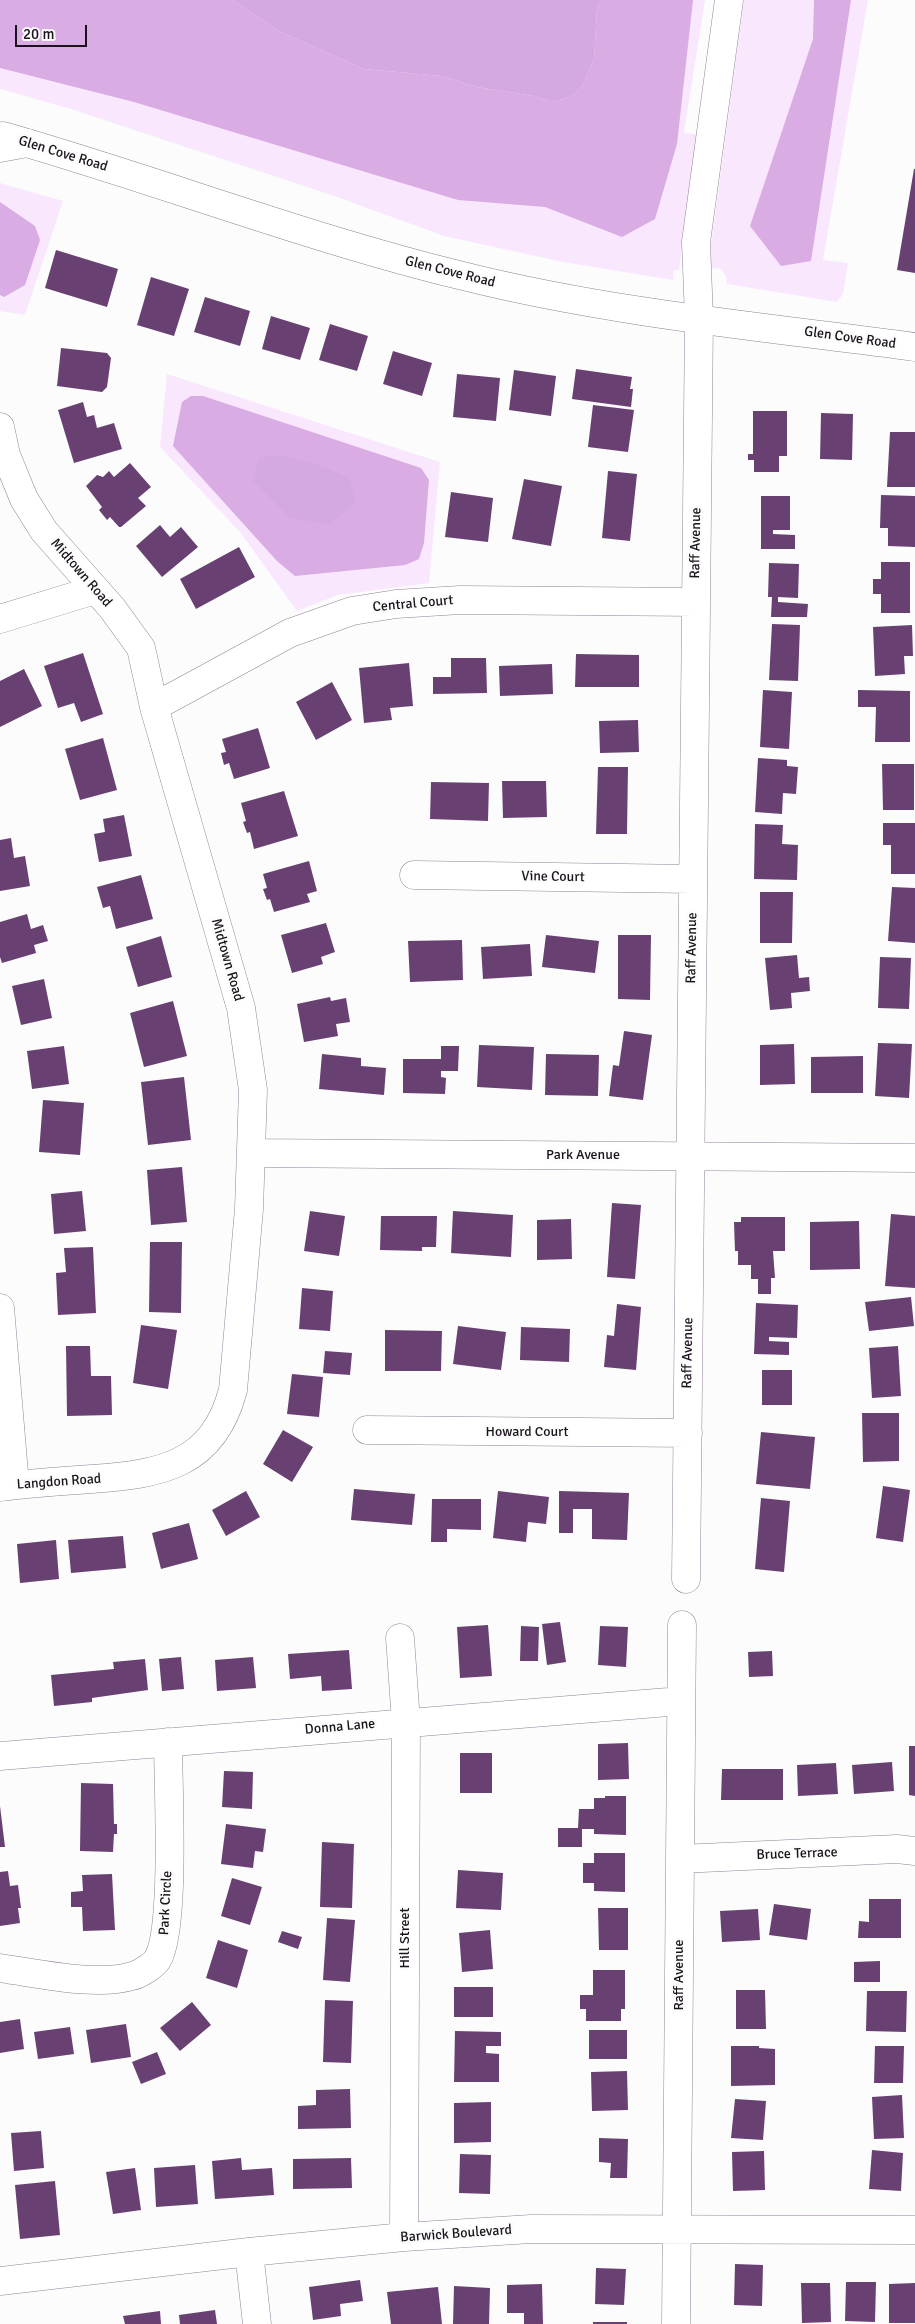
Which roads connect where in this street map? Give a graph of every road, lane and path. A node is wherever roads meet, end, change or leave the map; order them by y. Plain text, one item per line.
1 (729, 0) edge
2 (0, 135) edge
3 (27, 143) junction
4 (0, 148) edge
5 (699, 318) junction
6 (915, 347) edge
7 (0, 427) edge
8 (95, 590) junction
9 (696, 602) junction
10 (0, 619) edge
11 (154, 708) junction
12 (414, 875) dead end
13 (693, 879) junction
14 (250, 1153) junction
15 (690, 1156) junction
16 (915, 1158) edge
17 (0, 1308) edge
18 (367, 1430) dead end
19 (688, 1433) junction
20 (119, 1477) joint
21 (7, 1486) edge
22 (686, 1579) dead end
23 (682, 1625) dead end
24 (400, 1638) dead end
25 (681, 1701) junction
26 (406, 1722) junction
27 (168, 1742) junction
28 (0, 1756) edge
29 (915, 1851) edge
30 (680, 1859) junction
31 (0, 1968) edge
32 (677, 2229) junction
33 (915, 2230) edge
34 (404, 2238) junction
35 (249, 2252) junction
36 (0, 2281) edge
37 (257, 2324) edge
38 (676, 2324) edge

1 - 5 main road, Raff Avenue
2 - 3 main road, Glen Cove Road
3 - 4 main road
3 - 5 main road, Glen Cove Road
5 - 6 main road, Glen Cove Road
5 - 9 main road, Raff Avenue
7 - 8 main road, Midtown Road
8 - 10 main road
8 - 11 main road, Midtown Road
9 - 11 main road, Central Court
9 - 13 main road, Raff Avenue
11 - 14 main road, Midtown Road
12 - 13 main road, Vine Court
13 - 15 main road, Raff Avenue
14 - 15 main road, Park Avenue
14 - 20 main road, Midtown Road
15 - 16 main road, Park Avenue
15 - 19 main road, Raff Avenue
17 - 21 main road
18 - 19 main road, Howard Court
19 - 22 main road, Raff Avenue
20 - 21 main road, Langdon Road
23 - 25 main road, Raff Avenue
24 - 26 main road, Hill Street
25 - 26 main road, Donna Lane
25 - 30 main road, Raff Avenue
26 - 27 main road, Donna Lane
26 - 34 main road, Hill Street
27 - 28 main road, Donna Lane
27 - 31 main road, Park Circle
29 - 30 main road, Bruce Terrace
30 - 32 main road, Raff Avenue
32 - 33 main road, Barwick Boulevard
32 - 34 main road, Barwick Boulevard
32 - 38 main road, Raff Avenue
34 - 35 main road, Barwick Boulevard
35 - 36 main road, Barwick Boulevard
35 - 37 main road

